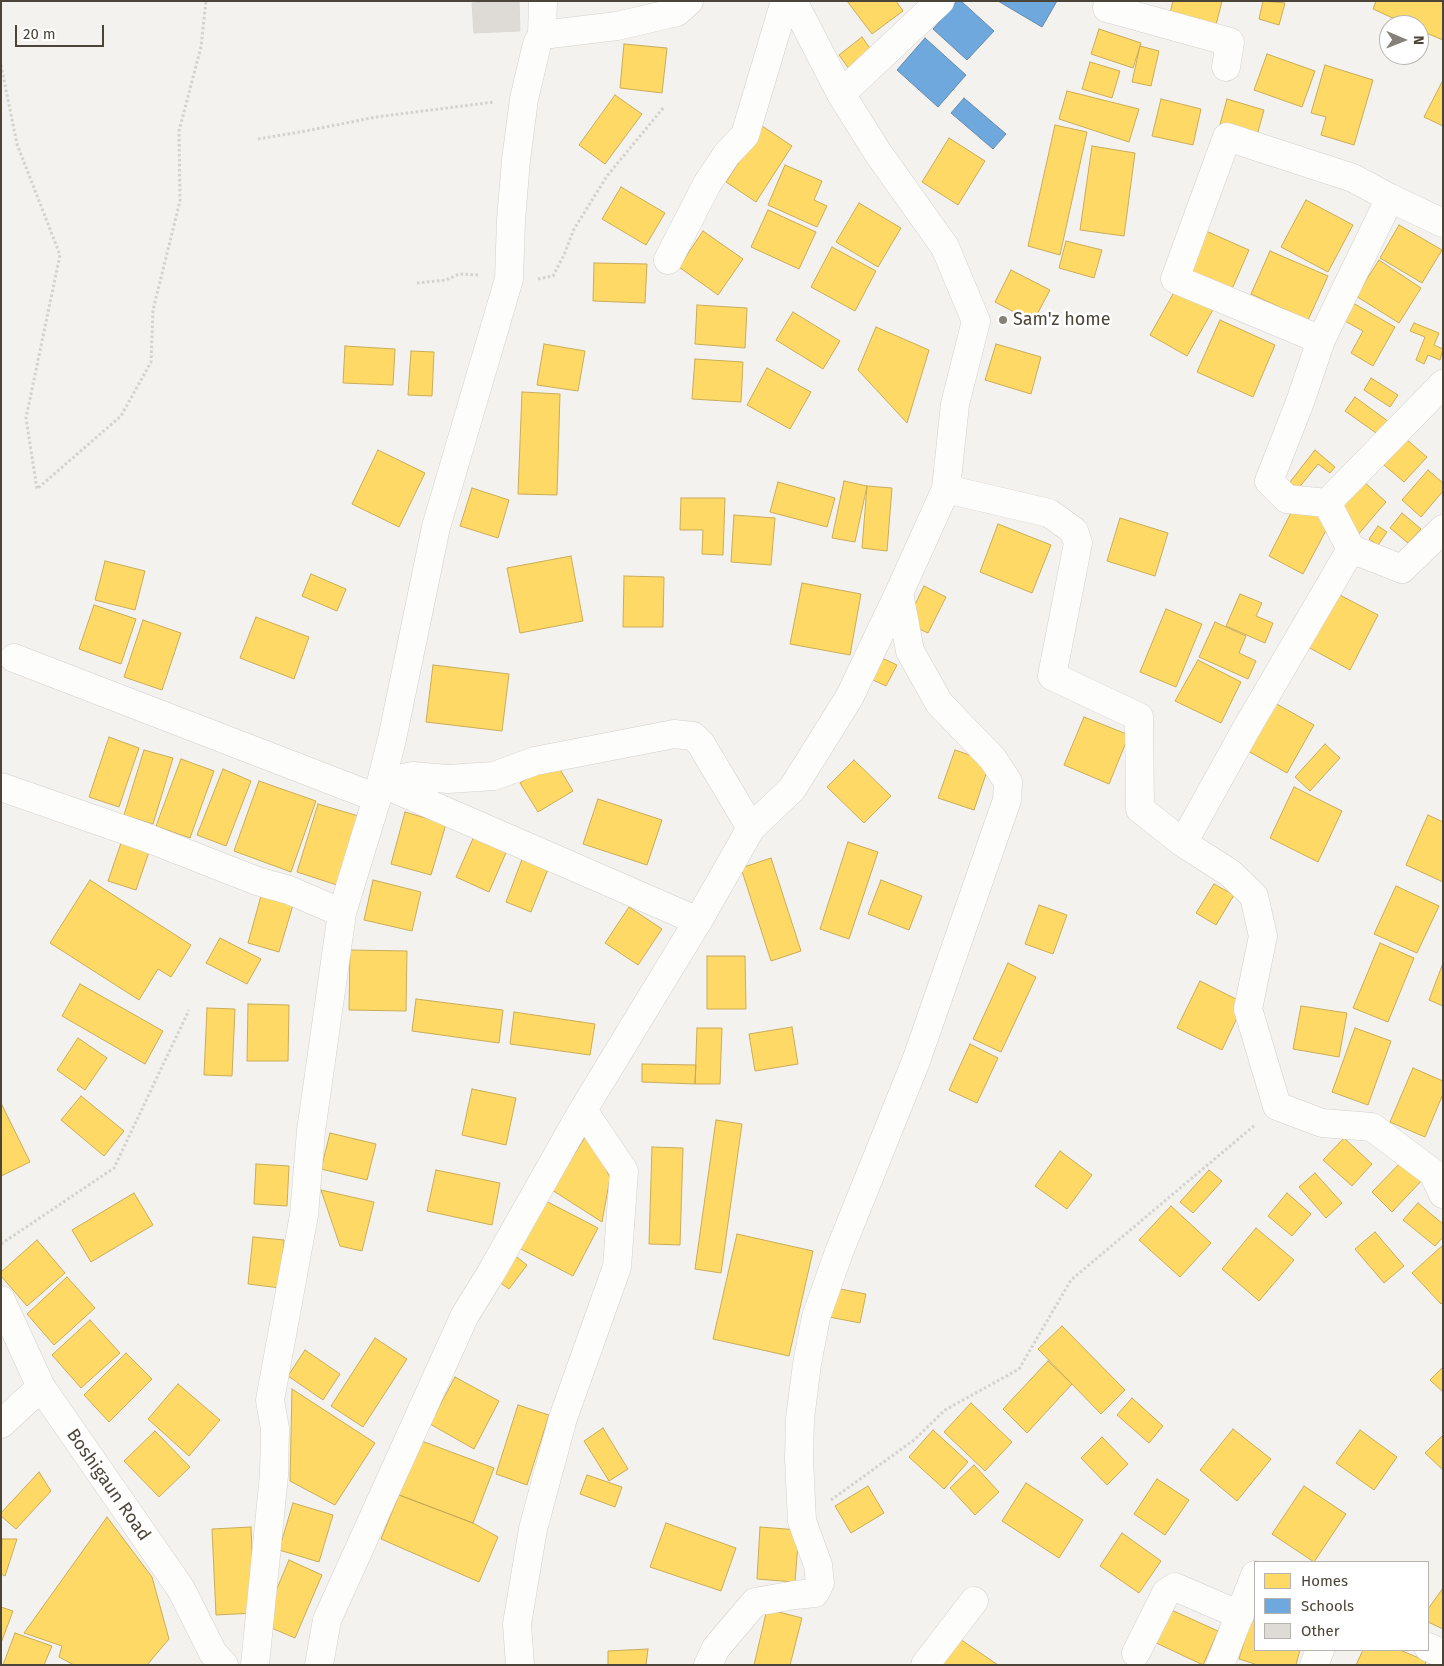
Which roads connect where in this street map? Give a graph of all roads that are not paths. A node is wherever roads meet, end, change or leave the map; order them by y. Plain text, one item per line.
1 (542, 1) edge
2 (690, 1) edge
3 (785, 1) edge
4 (793, 1) edge
5 (940, 1) edge
6 (1108, 1) edge
7 (542, 35) junction
8 (1226, 67) dead end
9 (841, 94) junction
10 (1390, 198) junction
11 (1443, 223) edge
12 (668, 260) dead end
13 (1321, 340) junction
14 (1443, 384) edge
15 (946, 489) junction
16 (1327, 503) junction
17 (1443, 529) edge
18 (1351, 549) junction
19 (899, 594) junction
20 (14, 658) dead end
21 (1, 787) edge
22 (379, 790) junction
23 (751, 828) junction
24 (1183, 843) junction
25 (342, 913) junction
26 (698, 921) junction
27 (583, 1110) junction
28 (1443, 1194) edge
29 (1, 1300) edge
30 (41, 1387) junction
31 (1, 1424) edge
32 (1254, 1578) edge
33 (974, 1601) dead end
34 (1240, 1615) junction
35 (1429, 1647) edge
36 (1320, 1651) edge
37 (1136, 1653) dead end
38 (1443, 1654) edge
39 (210, 1661) edge
40 (255, 1665) edge
41 (319, 1665) edge
42 (520, 1665) edge
43 (708, 1665) edge
44 (925, 1665) edge
45 (1220, 1665) edge
46 (1314, 1665) edge

1 - 7 street
2 - 7 street
3 - 12 street
4 - 9 street
5 - 9 street
6 - 8 street
7 - 22 street
9 - 15 street
10 - 11 street
10 - 13 street
10 - 13 street
13 - 16 street
14 - 16 street
15 - 19 street
15 - 24 street
16 - 18 street
17 - 18 street
18 - 24 street
19 - 23 street
19 - 43 street
20 - 22 street
21 - 25 street
22 - 23 street
22 - 25 street
22 - 26 street
23 - 26 street
24 - 28 street
25 - 40 street
26 - 27 street
27 - 41 street
27 - 42 street
29 - 30 street, Boshigaun Road
30 - 31 street
30 - 39 street, Boshigaun Road
32 - 34 street
33 - 44 street
34 - 37 street
34 - 45 street
35 - 38 street
36 - 46 street

